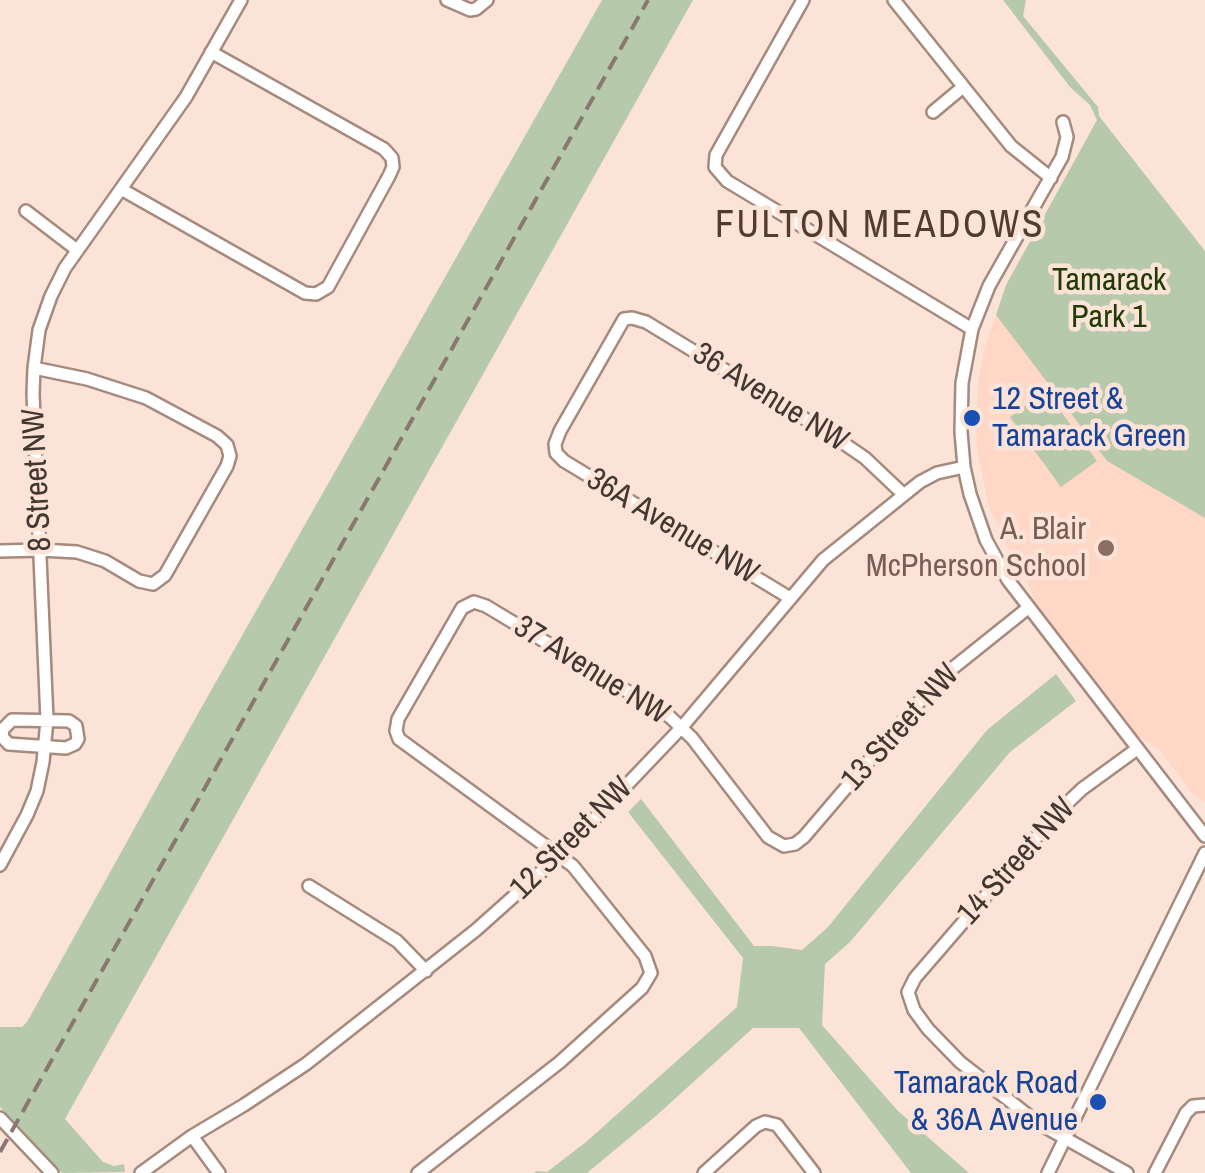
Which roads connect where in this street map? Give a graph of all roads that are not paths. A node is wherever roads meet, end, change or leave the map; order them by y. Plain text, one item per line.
1 (241, 0) edge
2 (448, 0) edge
3 (488, 0) edge
4 (803, 0) edge
5 (894, 0) edge
6 (211, 52) junction
7 (964, 87) junction
8 (933, 112) dead end
9 (1064, 122) dead end
10 (1051, 178) junction
11 (121, 189) junction
12 (26, 211) dead end
13 (77, 250) junction
14 (972, 329) junction
15 (34, 368) junction
16 (556, 453) joint
17 (964, 467) junction
18 (903, 494) junction
19 (41, 550) junction
20 (0, 551) edge
21 (790, 598) junction
22 (1028, 608) junction
23 (48, 720) junction
24 (682, 727) junction
25 (45, 748) junction
26 (1137, 750) junction
27 (1205, 836) edge
28 (778, 844) joint
29 (1205, 853) edge
30 (560, 855) junction
31 (0, 866) edge
32 (309, 886) dead end
33 (426, 971) junction
34 (1202, 1104) edge
35 (0, 1118) edge
36 (192, 1136) junction
37 (1065, 1140) junction
38 (52, 1173) edge
39 (141, 1173) edge
40 (219, 1173) edge
41 (418, 1173) edge
42 (704, 1173) edge
43 (814, 1173) edge
44 (1048, 1173) edge
45 (1127, 1173) edge
46 (1156, 1173) edge

1 - 6 street, 8 Street NW
2 - 3 street
4 - 14 street
5 - 7 street
6 - 11 street, 8 Street NW
6 - 11 street
7 - 8 street
7 - 10 street
9 - 10 street
10 - 14 street
11 - 13 street, 8 Street NW
12 - 13 street
13 - 15 street, 8 Street NW
14 - 17 street
15 - 19 street, 8 Street NW
15 - 19 street
16 - 18 street, 36 Avenue NW
16 - 21 street, 36A Avenue NW
17 - 18 street, 12 Street NW
17 - 22 street
18 - 21 street, 12 Street NW
19 - 20 street
19 - 23 street, 8 Street NW
21 - 24 street, 12 Street NW
22 - 26 street
22 - 28 street, 13 Street NW
23 - 25 street, 8 Street NW
23 - 25 street
23 - 25 street
24 - 28 street, 37 Avenue NW
24 - 30 street, 12 Street NW
24 - 30 street, 37 Avenue NW
25 - 31 street, 8 Street NW
26 - 27 street
26 - 37 street, 14 Street NW
29 - 37 street
30 - 33 street, 12 Street NW
30 - 41 street
32 - 33 street
33 - 36 street, 12 Street NW
34 - 46 street
35 - 38 street
36 - 39 street, 12 Street NW
36 - 40 street
37 - 44 street
37 - 45 street
42 - 43 street

